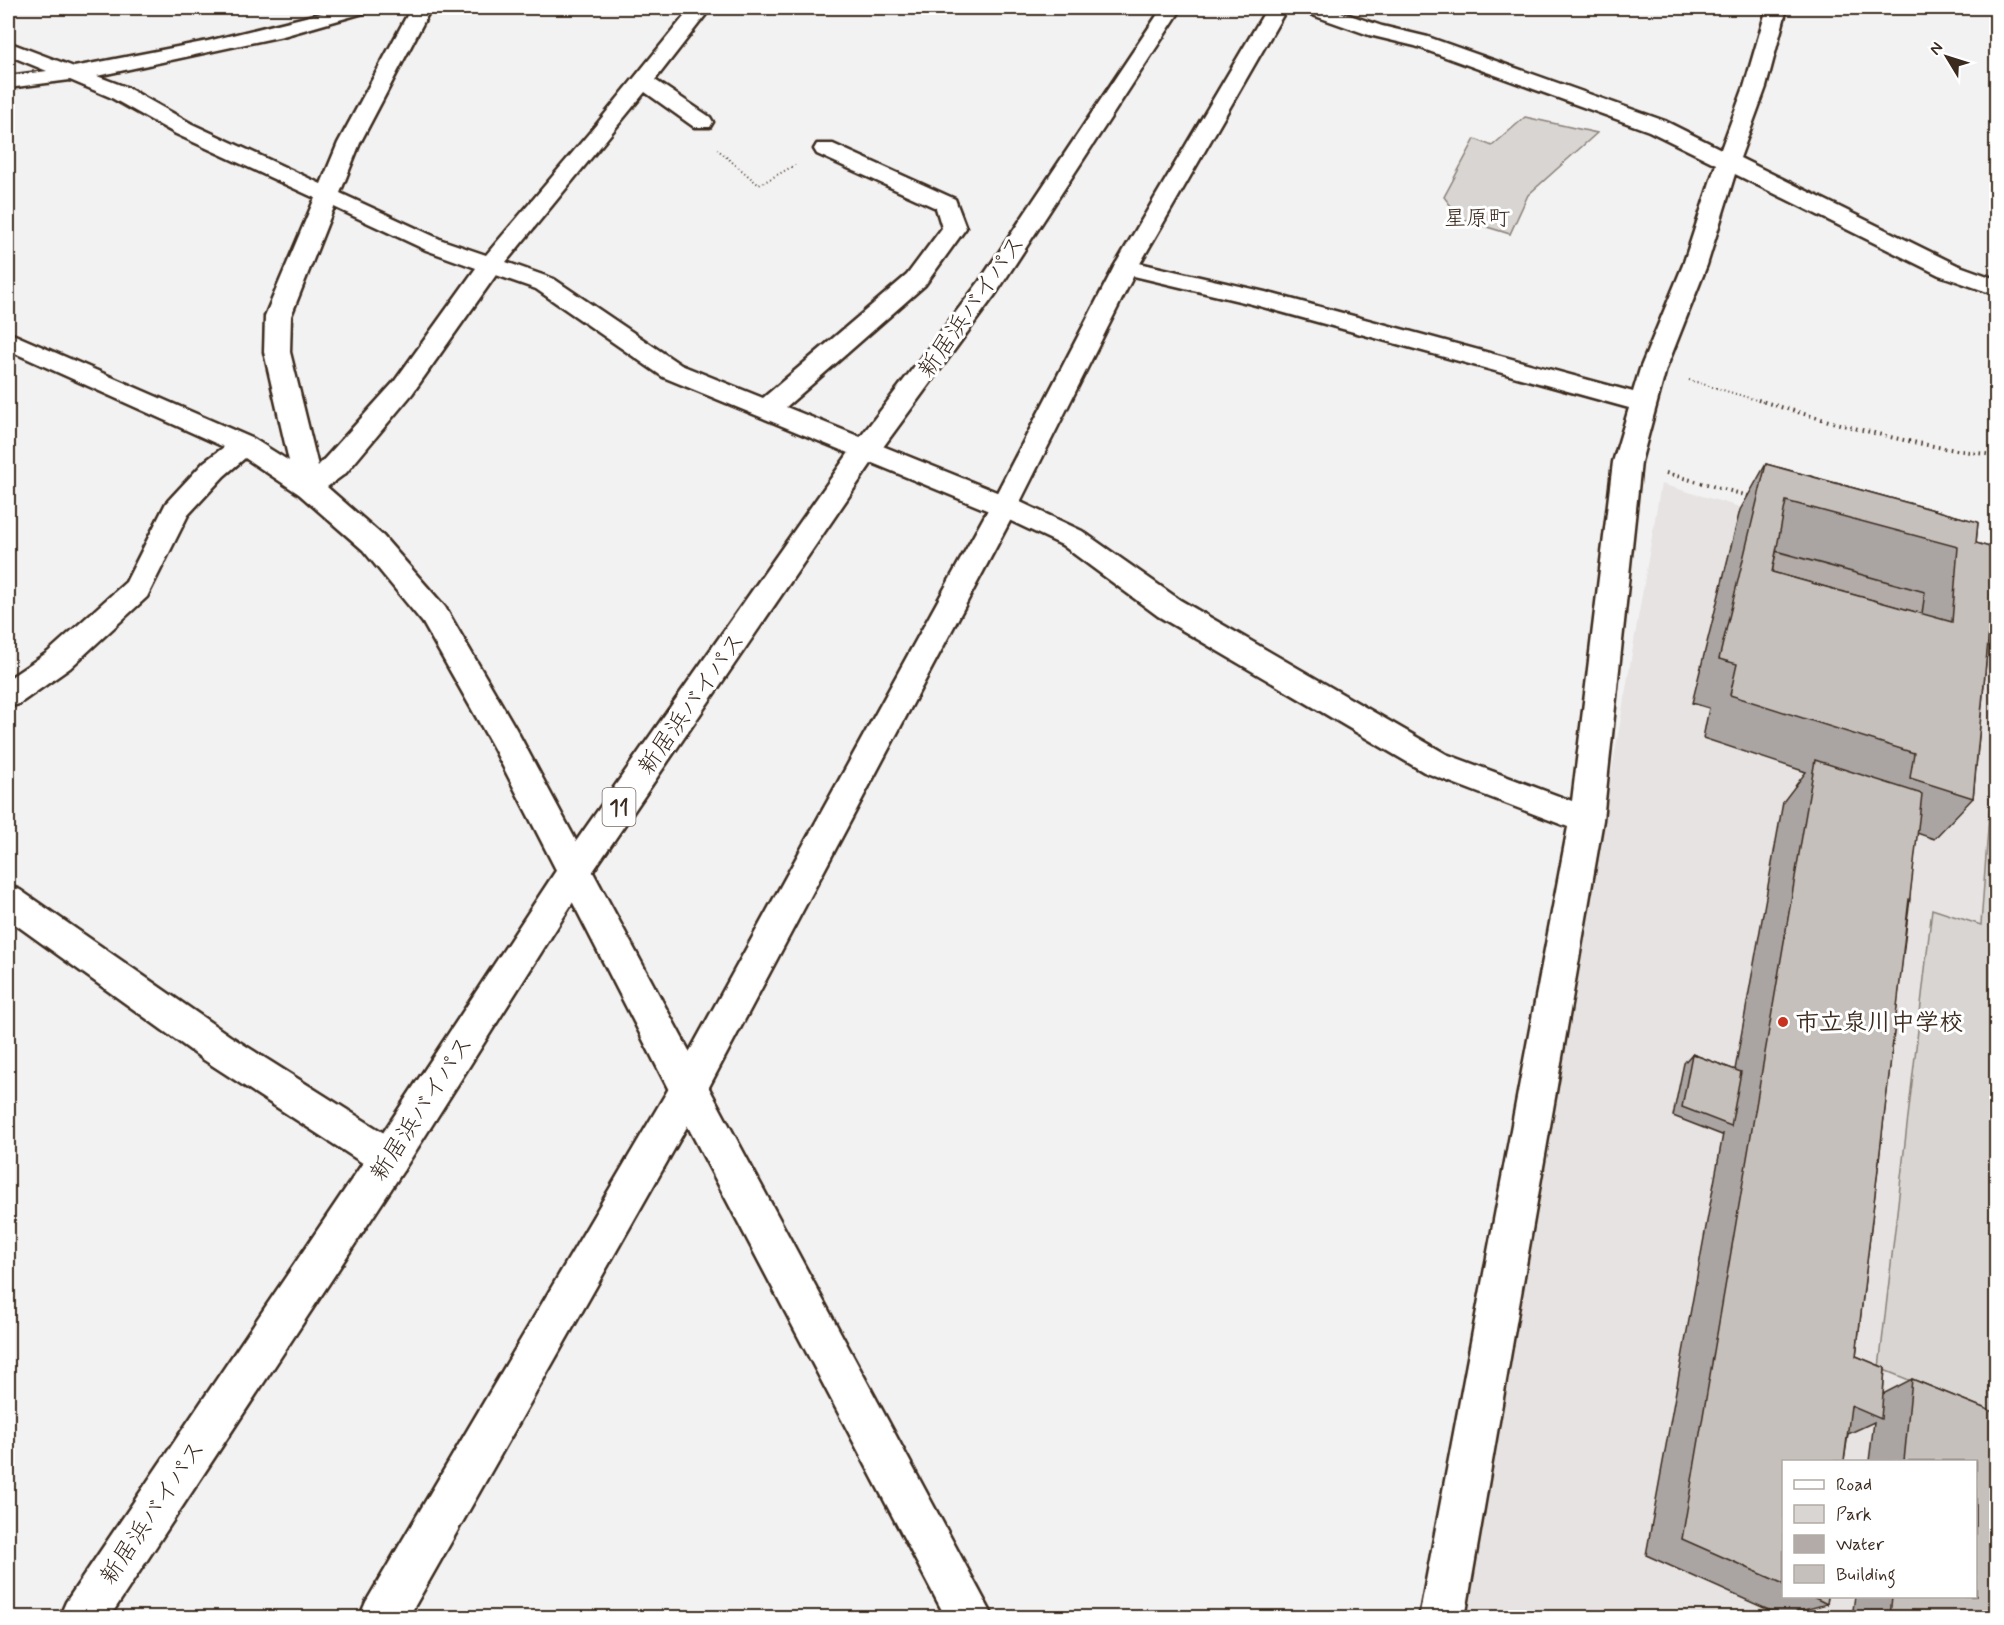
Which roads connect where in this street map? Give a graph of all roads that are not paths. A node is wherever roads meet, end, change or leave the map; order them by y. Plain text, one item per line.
1 (360, 8) edge
2 (421, 8) edge
3 (701, 8) edge
4 (1172, 8) edge
5 (1277, 8) edge
6 (1311, 8) edge
7 (1777, 8) edge
8 (8, 48) edge
9 (74, 75) junction
10 (643, 81) junction
11 (8, 82) edge
12 (702, 122) road end
13 (825, 149) road end
14 (1728, 161) junction
15 (329, 197) junction
16 (491, 264) junction
17 (1126, 267) junction
18 (1996, 287) edge
19 (8, 340) edge
20 (1643, 403) junction
21 (767, 409) junction
22 (244, 445) junction
23 (865, 451) junction
24 (309, 487) junction
25 (1004, 506) junction
26 (8, 695) edge
27 (1586, 820) junction
28 (575, 870) junction
29 (8, 900) edge
30 (688, 1090) junction
31 (389, 1158) junction
32 (82, 1617) edge
33 (382, 1617) edge
34 (971, 1617) edge
35 (1442, 1617) edge

1 - 9 main road
2 - 15 main road
3 - 10 main road
4 - 23 main road, 新居浜バイパス / 11
5 - 17 main road
6 - 14 main road
7 - 14 main road
8 - 9 main road
9 - 11 main road
9 - 15 main road
10 - 12 main road
10 - 16 main road
13 - 21 main road
14 - 18 main road
14 - 20 main road
15 - 16 main road
15 - 24 main road
16 - 21 main road
16 - 24 main road
17 - 20 main road
17 - 25 main road
19 - 22 main road
20 - 27 main road
21 - 23 main road
22 - 24 main road
22 - 26 main road
23 - 25 main road
23 - 28 main road, 新居浜バイパス / 11
24 - 28 main road
25 - 27 main road
25 - 30 main road
27 - 35 main road
28 - 30 main road
28 - 31 main road, 新居浜バイパス / 11
29 - 31 main road
30 - 33 main road
30 - 34 main road
31 - 32 main road, 新居浜バイパス / 11

